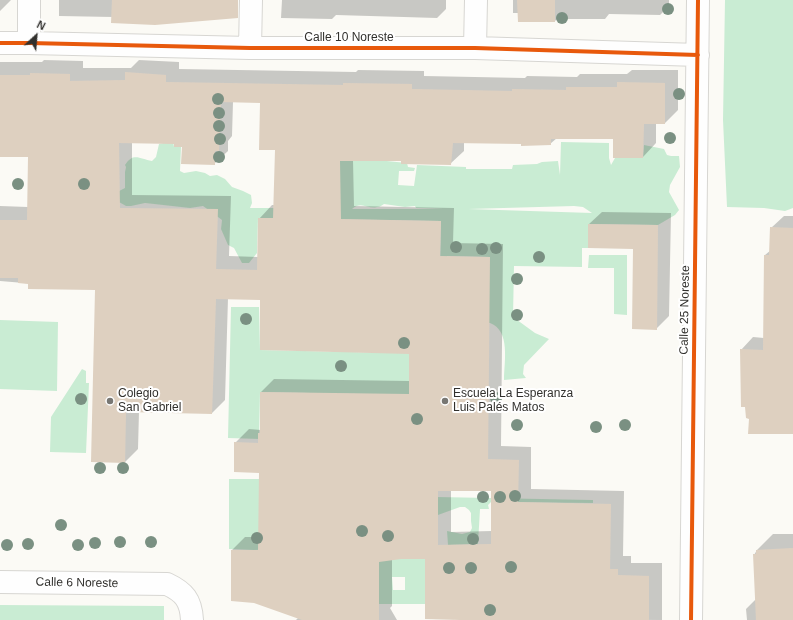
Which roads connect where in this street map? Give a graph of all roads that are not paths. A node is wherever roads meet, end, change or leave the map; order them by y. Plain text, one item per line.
1 (29, 0) edge
2 (251, 0) edge
3 (476, 0) edge
4 (698, 0) edge
5 (0, 43) edge
6 (29, 43) junction
7 (250, 48) junction
8 (475, 48) junction
9 (698, 55) junction
10 (0, 582) edge
11 (192, 620) edge
12 (691, 620) edge

1 - 6 street
2 - 7 street
3 - 8 street
4 - 9 street, Calle 25 Noreste
5 - 6 street, Calle 10 Noreste
6 - 7 street, Calle 10 Noreste
7 - 8 street, Calle 10 Noreste
8 - 9 street, Calle 10 Noreste
9 - 12 street, Calle 25 Noreste
10 - 11 street, Calle 6 Noreste

